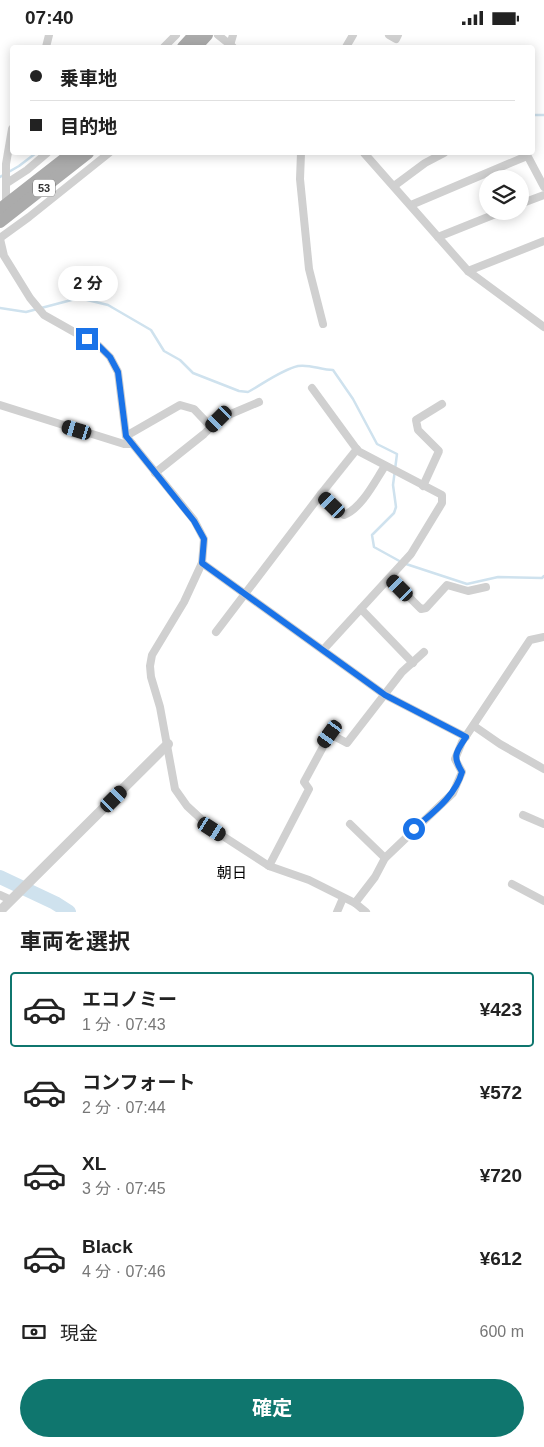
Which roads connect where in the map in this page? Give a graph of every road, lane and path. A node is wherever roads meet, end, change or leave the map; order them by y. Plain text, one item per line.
1 (176, 35) edge
2 (194, 35) edge
3 (207, 35) edge
4 (218, 35) edge
5 (389, 35) edge
6 (398, 35) edge
7 (166, 45) edge
8 (185, 45) edge
9 (198, 45) edge
10 (231, 45) edge
11 (10, 140) edge
12 (45, 155) edge
13 (69, 155) edge
14 (85, 155) edge
15 (107, 155) edge
16 (300, 155) edge
17 (366, 155) edge
18 (440, 155) edge
19 (525, 155) edge
20 (528, 155) edge
21 (7, 183) junction
22 (394, 187) junction
23 (544, 187) edge
24 (544, 195) edge
25 (529, 201) edge
26 (411, 205) junction
27 (3, 207) edge
28 (480, 220) edge
29 (0, 223) edge
30 (438, 237) junction
31 (0, 238) edge
32 (544, 241) edge
33 (468, 271) junction
34 (323, 325) dead end
35 (544, 327) edge
36 (312, 388) dead end
37 (259, 402) dead end
38 (442, 404) dead end
39 (0, 405) edge
40 (212, 427) junction
41 (126, 436) junction
42 (132, 444) junction
43 (357, 449) junction
44 (385, 465) junction
45 (155, 473) junction
46 (423, 485) junction
47 (321, 494) junction
48 (202, 563) junction
49 (390, 578) junction
50 (486, 587) dead end
51 (245, 593) junction
52 (361, 609) junction
53 (216, 632) dead end
54 (544, 637) edge
55 (323, 650) junction
56 (424, 652) dead end
57 (413, 663) junction
58 (385, 695) junction
59 (474, 725) junction
60 (466, 737) junction
61 (168, 744) junction
62 (544, 769) edge
63 (523, 815) dead end
64 (350, 824) dead end
65 (544, 824) edge
66 (385, 858) junction
67 (269, 866) junction
68 (512, 884) dead end
69 (0, 895) edge
70 (344, 898) junction
71 (11, 899) junction
72 (544, 901) edge
73 (355, 903) junction
74 (0, 911) edge
75 (337, 912) edge
76 (366, 912) edge

1 - 7 street
2 - 8 main road
3 - 9 main road
4 - 10 street
5 - 6 street
11 - 21 street
12 - 21 street
13 - 27 main road, 53
14 - 29 main road, 53
15 - 31 street
16 - 34 street
17 - 22 street
18 - 22 street
19 - 26 street
20 - 23 street
21 - 27 street
22 - 26 street
24 - 25 street
26 - 30 street
28 - 30 street
30 - 33 street
31 - 41 street
32 - 33 street
33 - 35 street
36 - 43 street
37 - 40 street
38 - 46 street
39 - 42 street
40 - 41 street
40 - 45 street
41 - 42 street
42 - 45 street
43 - 44 street
43 - 47 street
44 - 46 street
44 - 47 street
45 - 48 street
46 - 49 street
47 - 51 street
48 - 51 street
48 - 61 street
49 - 50 street
49 - 52 street
51 - 53 street
51 - 55 street
52 - 55 street
52 - 57 street
54 - 59 street
55 - 58 street
56 - 57 street
57 - 58 street
58 - 60 street
58 - 67 street
59 - 60 street
59 - 62 street
60 - 66 street
61 - 67 street
61 - 71 street
63 - 65 street
64 - 66 street
66 - 73 street
67 - 70 street
68 - 72 street
69 - 71 street
70 - 73 street
70 - 75 street
71 - 74 street
73 - 76 street

